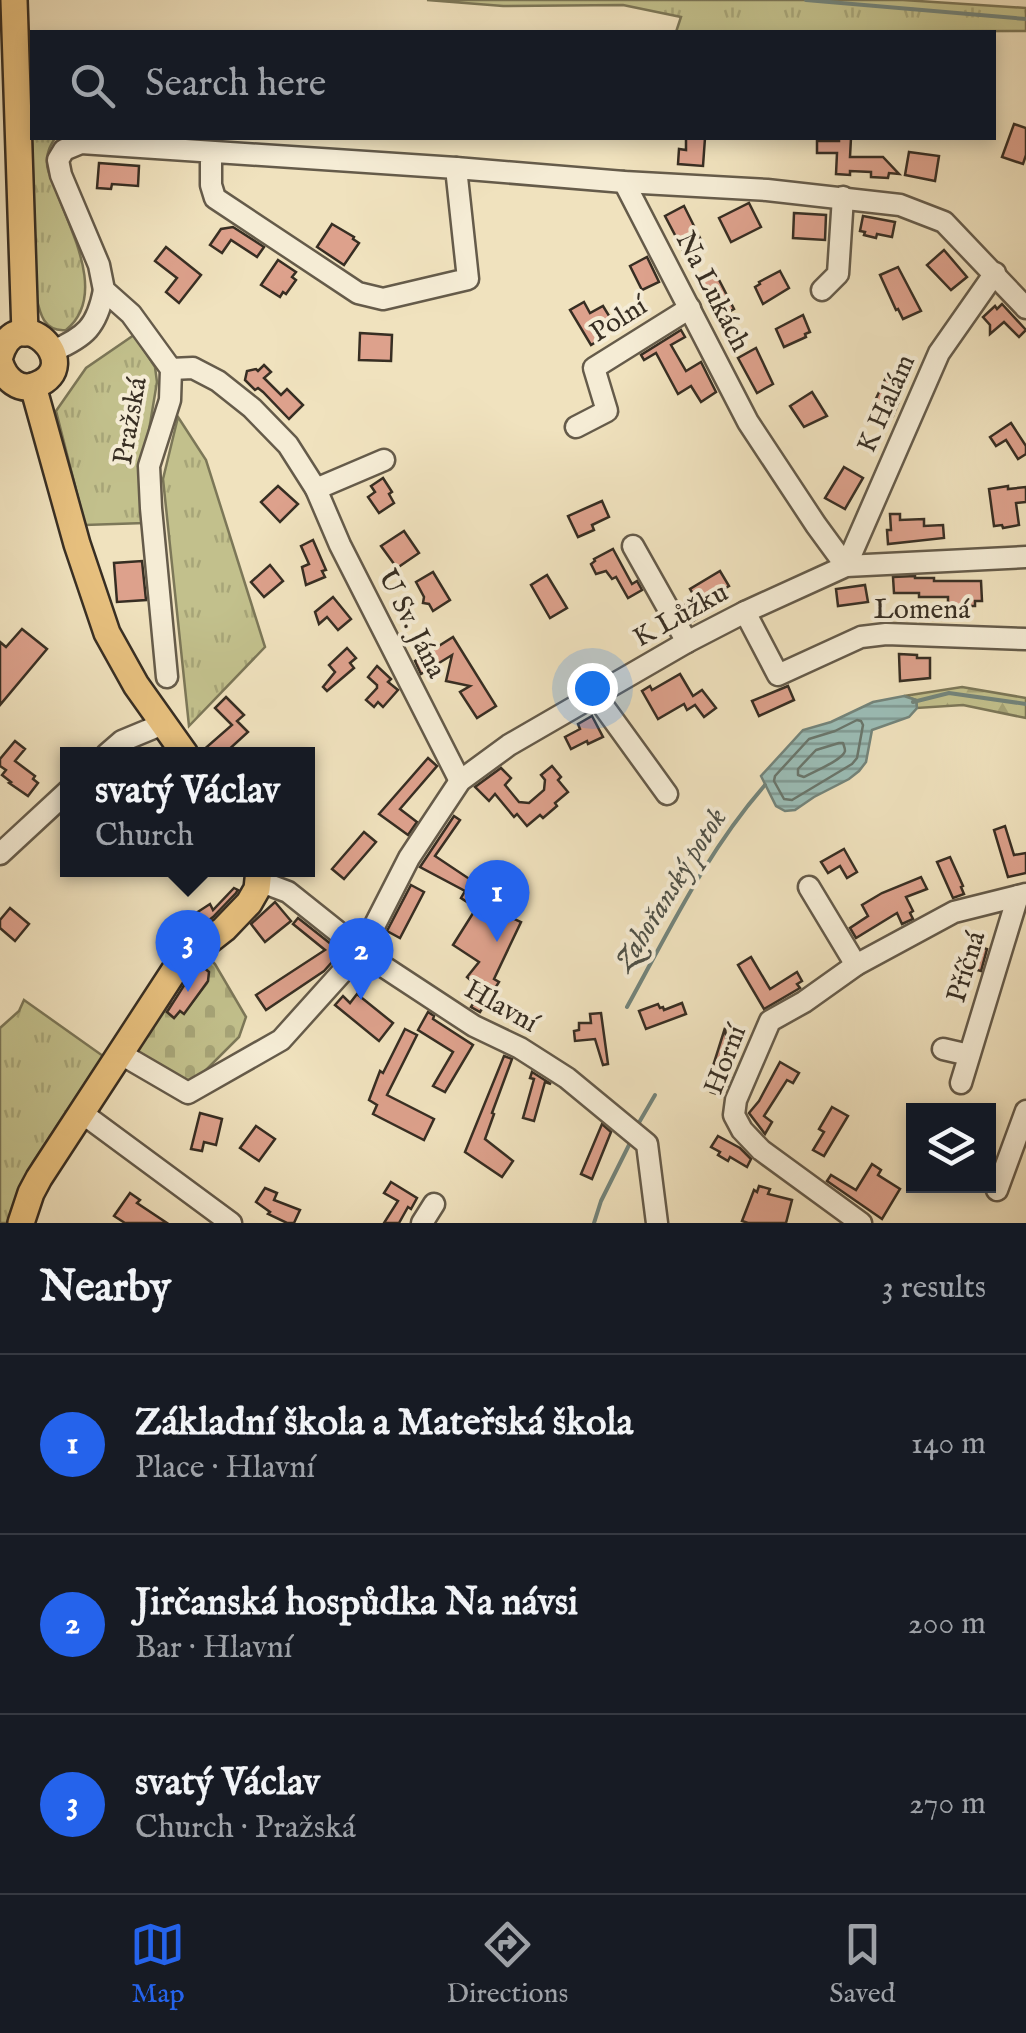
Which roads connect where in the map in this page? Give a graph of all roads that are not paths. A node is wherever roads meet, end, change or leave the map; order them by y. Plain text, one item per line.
1 (14, 0) edge
2 (212, 153) junction
3 (456, 168) junction
4 (624, 182) junction
5 (843, 197) junction
6 (995, 273) junction
7 (104, 290) junction
8 (822, 290) dead end
9 (690, 308) junction
10 (1026, 308) edge
11 (25, 332) junction
12 (52, 350) junction
13 (0, 360) edge
14 (171, 369) junction
15 (33, 386) junction
16 (576, 426) dead end
17 (384, 460) dead end
18 (316, 489) junction
19 (632, 546) dead end
20 (1026, 557) edge
21 (846, 566) junction
22 (744, 612) junction
23 (1026, 639) edge
24 (687, 642) junction
25 (167, 677) dead end
26 (596, 696) junction
27 (163, 724) junction
28 (114, 747) edge
29 (180, 747) edge
30 (460, 781) junction
31 (667, 794) dead end
32 (60, 798) edge
33 (0, 854) edge
34 (258, 877) edge
35 (262, 877) edge
36 (809, 887) dead end
37 (1022, 895) edge
38 (362, 950) junction
39 (856, 965) junction
40 (942, 1049) dead end
41 (121, 1054) junction
42 (969, 1055) junction
43 (961, 1083) dead end
44 (1026, 1112) edge
45 (82, 1113) junction
46 (998, 1190) dead end
47 (434, 1204) dead end
48 (21, 1223) edge
49 (230, 1223) edge
50 (422, 1223) edge
51 (656, 1223) edge
52 (860, 1223) edge

1 - 11 main road
2 - 3 street
2 - 3 street
2 - 7 street, Pražská
3 - 4 street
4 - 5 street
4 - 9 street, Na Lukách
5 - 6 street
5 - 8 street
6 - 10 street
6 - 21 street, K Halám
7 - 12 street
7 - 14 street, Pražská
9 - 16 street, Polní
9 - 21 street, Na Lukách
11 - 12 main road
11 - 13 main road
12 - 15 main road
13 - 15 main road
14 - 18 street, U Sv. Jána
14 - 25 street, Pražská
15 - 27 main road
17 - 18 street
18 - 30 street, U Sv. Jána
19 - 24 street
20 - 21 street, K Lůžku
21 - 22 street, K Lůžku
22 - 23 street, Lomená
22 - 24 street, K Lůžku
24 - 26 street, K Lůžku
26 - 30 street, K Lůžku
26 - 31 street
27 - 28 street
27 - 29 main road
30 - 38 street, K Lůžku
32 - 33 street
34 - 41 main road
35 - 38 street, Hlavní
36 - 39 street
37 - 39 street, Horní
37 - 42 street, Příčná
38 - 41 street, K Lůžku
38 - 51 street, Hlavní
39 - 52 street, Horní
40 - 42 street
41 - 45 main road
42 - 43 street, Příčná
44 - 46 street
45 - 48 main road
45 - 49 street
47 - 50 street

